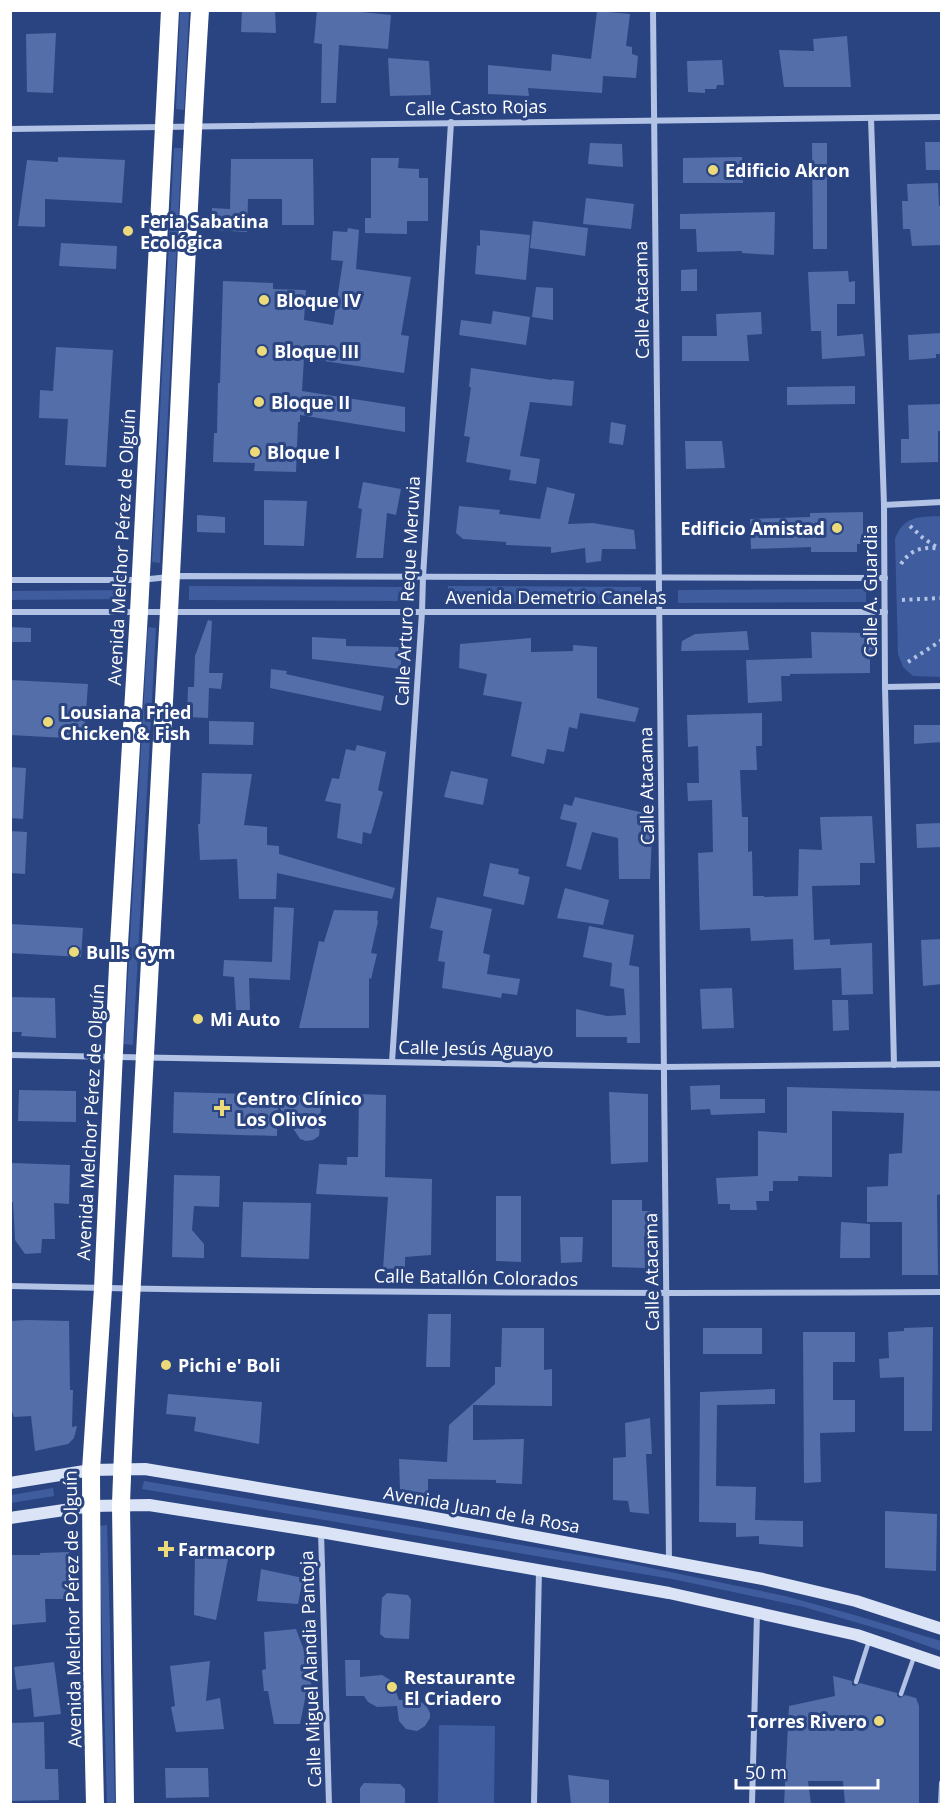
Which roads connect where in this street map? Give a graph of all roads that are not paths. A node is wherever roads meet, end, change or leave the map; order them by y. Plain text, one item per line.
1 (170, 10) edge
2 (200, 10) edge
3 (653, 10) edge
4 (942, 117) edge
5 (871, 118) junction
6 (654, 120) junction
7 (451, 122) junction
8 (192, 126) junction
9 (163, 127) junction
10 (10, 129) edge
11 (942, 502) edge
12 (884, 505) junction
13 (171, 577) junction
14 (423, 577) junction
15 (659, 578) junction
16 (885, 579) junction
17 (10, 580) edge
18 (140, 580) junction
19 (10, 612) edge
20 (139, 612) junction
21 (169, 612) junction
22 (422, 612) junction
23 (659, 612) junction
24 (885, 612) junction
25 (942, 686) edge
26 (885, 687) junction
27 (10, 1055) edge
28 (114, 1057) junction
29 (143, 1057) junction
30 (392, 1062) junction
31 (942, 1064) edge
32 (894, 1065) junction
33 (664, 1067) junction
34 (10, 1286) edge
35 (103, 1288) junction
36 (130, 1289) junction
37 (942, 1292) edge
38 (666, 1294) junction
39 (122, 1469) junction
40 (91, 1470) junction
41 (10, 1483) edge
42 (121, 1505) junction
43 (91, 1506) junction
44 (10, 1518) edge
45 (321, 1533) junction
46 (669, 1561) junction
47 (539, 1569) junction
48 (757, 1612) junction
49 (942, 1629) edge
50 (870, 1640) junction
51 (915, 1655) junction
52 (942, 1664) edge
53 (856, 1682) dead end
54 (901, 1694) dead end
55 (942, 1784) edge
56 (96, 1804) edge
57 (125, 1804) edge
58 (330, 1804) edge
59 (534, 1804) edge
60 (752, 1804) edge
61 (941, 1804) edge

1 - 9 highway, Avenida Melchor Pérez de Olguín
2 - 8 highway
3 - 6 street, Calle Atacama
4 - 5 street, Calle Casto Rojas
5 - 6 street, Calle Casto Rojas
5 - 12 street, Calle A. Guardia
6 - 7 street, Calle Casto Rojas
6 - 15 street, Calle Atacama
7 - 8 street, Calle Casto Rojas
7 - 14 street, Calle Arturo Reque Meruvia
8 - 9 street, Calle Casto Rojas
8 - 13 highway
9 - 10 street, Calle Casto Rojas
9 - 18 highway, Avenida Melchor Pérez de Olguín
11 - 12 street
12 - 16 street, Calle A. Guardia
13 - 14 street, Avenida Demetrio Canelas
13 - 18 street, Avenida Demetrio Canelas
13 - 21 highway
14 - 15 street, Avenida Demetrio Canelas
14 - 22 street, Calle Arturo Reque Meruvia
15 - 16 street, Avenida Demetrio Canelas
15 - 23 street, Calle Atacama
16 - 24 street, Calle A. Guardia
17 - 18 street, Avenida Demetrio Canelas
18 - 20 highway, Avenida Melchor Pérez de Olguín
19 - 20 street, Avenida Demetrio Canelas
20 - 21 street, Avenida Demetrio Canelas
20 - 28 highway, Avenida Melchor Pérez de Olguín
21 - 22 street, Avenida Demetrio Canelas
21 - 29 highway
22 - 23 street, Avenida Demetrio Canelas
22 - 30 street, Calle Arturo Reque Meruvia
23 - 24 street, Avenida Demetrio Canelas
23 - 33 street, Calle Atacama
24 - 26 street, Calle A. Guardia
25 - 26 street
26 - 32 street, Calle A. Guardia
27 - 28 street, Calle Jesús Aguayo
28 - 29 street, Calle Jesús Aguayo
28 - 35 highway, Avenida Melchor Pérez de Olguín
29 - 30 street, Calle Jesús Aguayo
29 - 36 highway
30 - 33 street, Calle Jesús Aguayo
31 - 32 street, Calle Jesús Aguayo
32 - 33 street, Calle Jesús Aguayo
33 - 38 street, Calle Atacama
34 - 35 street, Calle Batallón Colorados
35 - 36 street, Calle Batallón Colorados
35 - 40 highway, Avenida Melchor Pérez de Olguín
36 - 38 street, Calle Batallón Colorados
36 - 39 highway
37 - 38 street, Calle Batallón Colorados
38 - 46 street, Calle Atacama
39 - 40 main road, Avenida Juan de la Rosa
39 - 42 highway
39 - 46 main road, Avenida Juan de la Rosa
40 - 41 main road, Avenida Juan de la Rosa
40 - 43 highway, Avenida Melchor Pérez de Olguín
42 - 43 main road
42 - 45 main road
42 - 57 highway
43 - 44 main road
43 - 56 highway, Avenida Melchor Pérez de Olguín
45 - 47 main road
45 - 58 street, Calle Miguel Alandia Pantoja
46 - 49 main road, Avenida Juan de la Rosa
47 - 48 main road
47 - 59 street
48 - 50 main road
48 - 60 street
50 - 51 main road
50 - 53 lane
51 - 52 main road
51 - 54 lane
55 - 61 street

